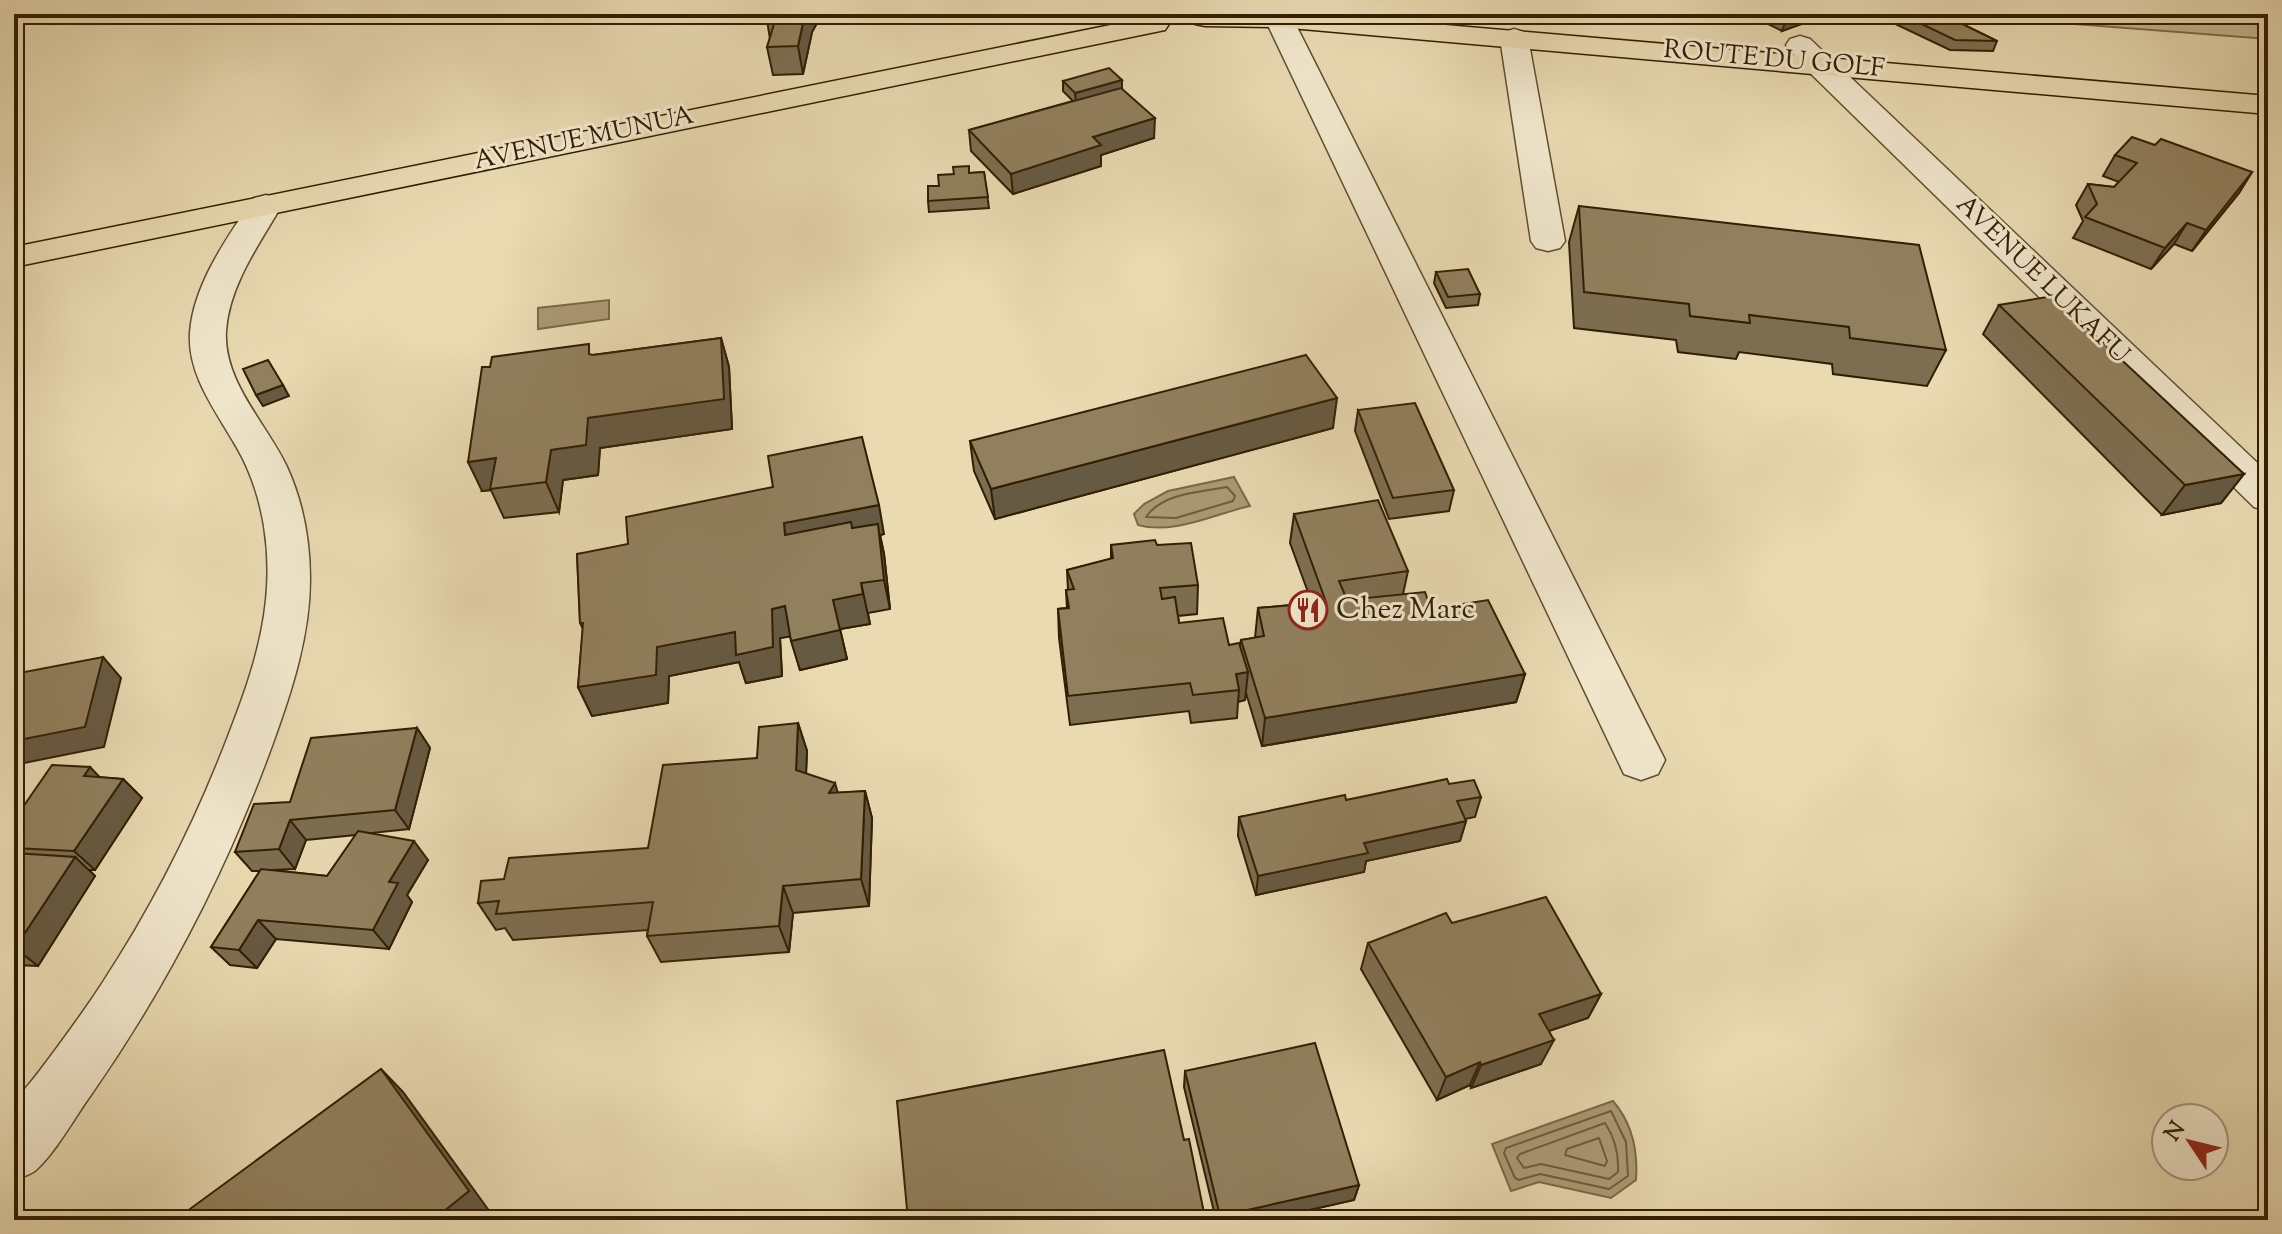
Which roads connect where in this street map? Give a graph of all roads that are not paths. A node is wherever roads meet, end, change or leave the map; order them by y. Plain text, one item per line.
1 (1060, 14) edge
2 (1088, 14) edge
3 (1445, 14) edge
4 (1212, 16) edge
5 (1279, 19) junction
6 (1164, 24) junction
7 (1514, 38) junction
8 (1024, 49) junction
9 (1808, 54) junction
10 (2268, 85) edge
11 (2268, 105) edge
12 (266, 205) junction
13 (1548, 241) dead end
14 (14, 257) edge
15 (2268, 497) edge
16 (1641, 760) dead end
17 (14, 1151) edge

1 - 8 main road
2 - 6 main road
3 - 9 main road
4 - 5 main road, ROUTE DU GOLF
4 - 6 main road, ROUTE DU GOLF
5 - 7 main road, ROUTE DU GOLF
5 - 16 street
6 - 8 main road, AVENUE MUNUA
7 - 9 main road, ROUTE DU GOLF
7 - 13 street
8 - 12 main road, AVENUE MUNUA
9 - 10 main road
9 - 11 main road, ROUTE DU GOLF
9 - 15 street, AVENUE LUKAFU
12 - 14 main road, AVENUE MUNUA
12 - 17 street

